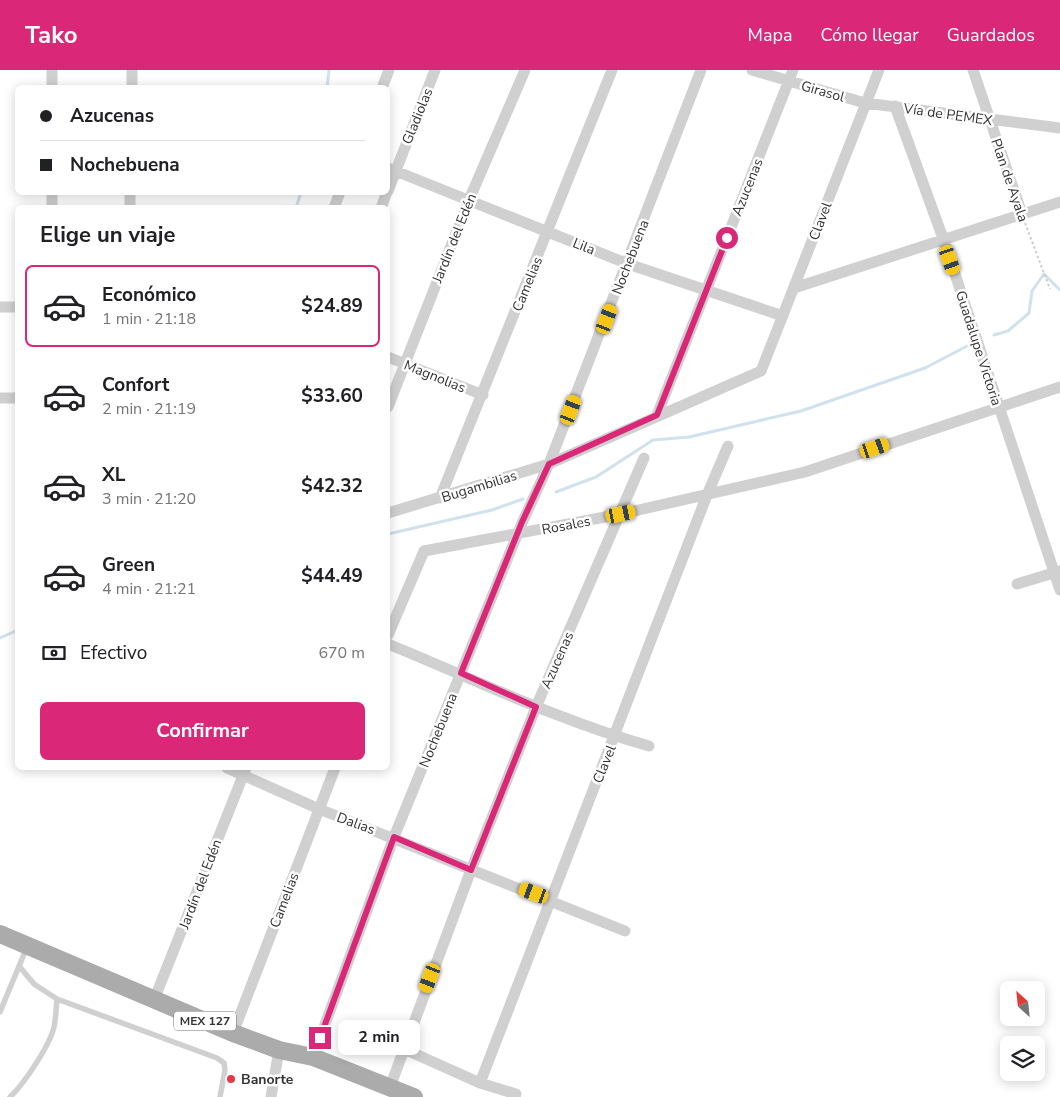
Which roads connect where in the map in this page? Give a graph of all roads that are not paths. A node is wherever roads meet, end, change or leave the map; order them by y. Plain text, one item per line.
1 (52, 70) edge
2 (132, 70) edge
3 (389, 70) edge
4 (435, 70) edge
5 (525, 70) edge
6 (612, 70) edge
7 (701, 70) edge
8 (752, 70) edge
9 (794, 70) edge
10 (879, 70) edge
11 (973, 70) edge
12 (789, 81) junction
13 (52, 85) edge
14 (132, 85) edge
15 (383, 85) edge
16 (865, 103) junction
17 (895, 106) junction
18 (989, 120) junction
19 (1060, 128) edge
20 (391, 169) edge
21 (469, 200) junction
22 (1060, 202) edge
23 (1022, 214) junction
24 (548, 232) junction
25 (944, 241) junction
26 (628, 264) junction
27 (794, 288) junction
28 (706, 291) junction
29 (0, 307) edge
30 (15, 307) edge
31 (783, 316) junction
32 (390, 358) edge
33 (405, 363) junction
34 (761, 371) joint
35 (1060, 387) edge
36 (483, 395) junction
37 (0, 398) edge
38 (15, 398) edge
39 (390, 402) edge
40 (998, 406) junction
41 (657, 415) junction
42 (728, 446) dead end
43 (644, 458) dead end
44 (549, 464) junction
45 (707, 495) junction
46 (440, 498) junction
47 (390, 512) edge
48 (621, 514) junction
49 (517, 534) junction
50 (1057, 572) edge
51 (1017, 584) dead end
52 (1060, 590) edge
53 (390, 630) edge
54 (390, 645) edge
55 (461, 673) junction
56 (536, 707) junction
57 (615, 737) junction
58 (649, 746) dead end
59 (334, 770) edge
60 (244, 772) edge
61 (319, 809) junction
62 (394, 837) junction
63 (471, 870) junction
64 (549, 899) junction
65 (625, 931) dead end
66 (0, 934) edge
67 (28, 946) junction
68 (19, 966) junction
69 (57, 999) junction
70 (154, 1000) junction
71 (0, 1012) edge
72 (234, 1033) junction
73 (404, 1049) junction
74 (279, 1050) junction
75 (313, 1057) junction
76 (480, 1083) junction
77 (390, 1087) junction
78 (516, 1094) dead end
79 (10, 1097) edge
80 (220, 1097) edge
81 (271, 1097) edge
82 (414, 1097) edge

1 - 13 street
2 - 14 street
3 - 15 street
4 - 20 street, Gladiolas
5 - 21 street, Jardín del Edén
6 - 24 street, Camelias
7 - 26 street, Nochebuena
8 - 12 street, Girasol
9 - 12 street, Azucenas
10 - 16 street, Clavel
11 - 18 street, Plan de Ayala
12 - 16 street, Girasol
12 - 28 street, Azucenas
16 - 17 street, Girasol
16 - 27 street, Clavel
17 - 18 street, Vía de PEMEX
17 - 25 street, Guadalupe Victoria
18 - 19 street, Vía de PEMEX
18 - 23 street, Plan de Ayala
20 - 21 street, Lila
21 - 24 street, Lila
21 - 33 street, Jardín del Edén
22 - 23 street
23 - 25 street
24 - 26 street, Lila
24 - 36 street, Camelias
25 - 27 street
25 - 40 street, Guadalupe Victoria
26 - 28 street, Lila
26 - 44 street, Nochebuena
27 - 31 street, Clavel
28 - 31 street, Lila
28 - 41 street, Azucenas
29 - 30 street
31 - 34 street, Clavel
32 - 33 street, Magnolias
33 - 36 street, Magnolias
33 - 39 street, Jardín del Edén
34 - 41 street, Bugambilias
35 - 40 street, Rosales
36 - 46 street, Camelias
37 - 38 street
40 - 45 street, Rosales
40 - 50 street, Guadalupe Victoria
41 - 44 street, Bugambilias
42 - 45 street, Clavel
43 - 48 street, Azucenas
44 - 46 street, Bugambilias
44 - 49 street, Nochebuena
45 - 48 street, Rosales
45 - 57 street, Clavel
46 - 47 street, Bugambilias
48 - 49 street, Rosales
48 - 56 street, Azucenas
49 - 53 street, Rosales
49 - 55 street, Nochebuena
50 - 51 street
50 - 52 street, Guadalupe Victoria
54 - 55 street
55 - 56 street
55 - 62 street, Nochebuena
56 - 57 street
56 - 63 street, Azucenas
57 - 58 street
57 - 64 street, Clavel
59 - 61 street, Camelias
60 - 61 street, Dalias
60 - 70 street, Jardín del Edén
61 - 62 street, Dalias
61 - 72 street, Camelias
62 - 63 street, Dalias
62 - 75 street, Nochebuena
63 - 64 street, Dalias
63 - 73 street, Azucenas
64 - 65 street, Dalias
64 - 76 street, Clavel
66 - 67 main road, MEX 127
67 - 68 lane
67 - 70 main road, MEX 127
68 - 69 lane
68 - 71 lane
69 - 79 lane
69 - 80 lane
70 - 72 main road, MEX 127
72 - 74 main road, MEX 127
73 - 76 street
73 - 77 street, Azucenas
74 - 75 main road, MEX 127
74 - 81 street
75 - 77 main road, MEX 127
76 - 78 street
77 - 82 main road, MEX 127

